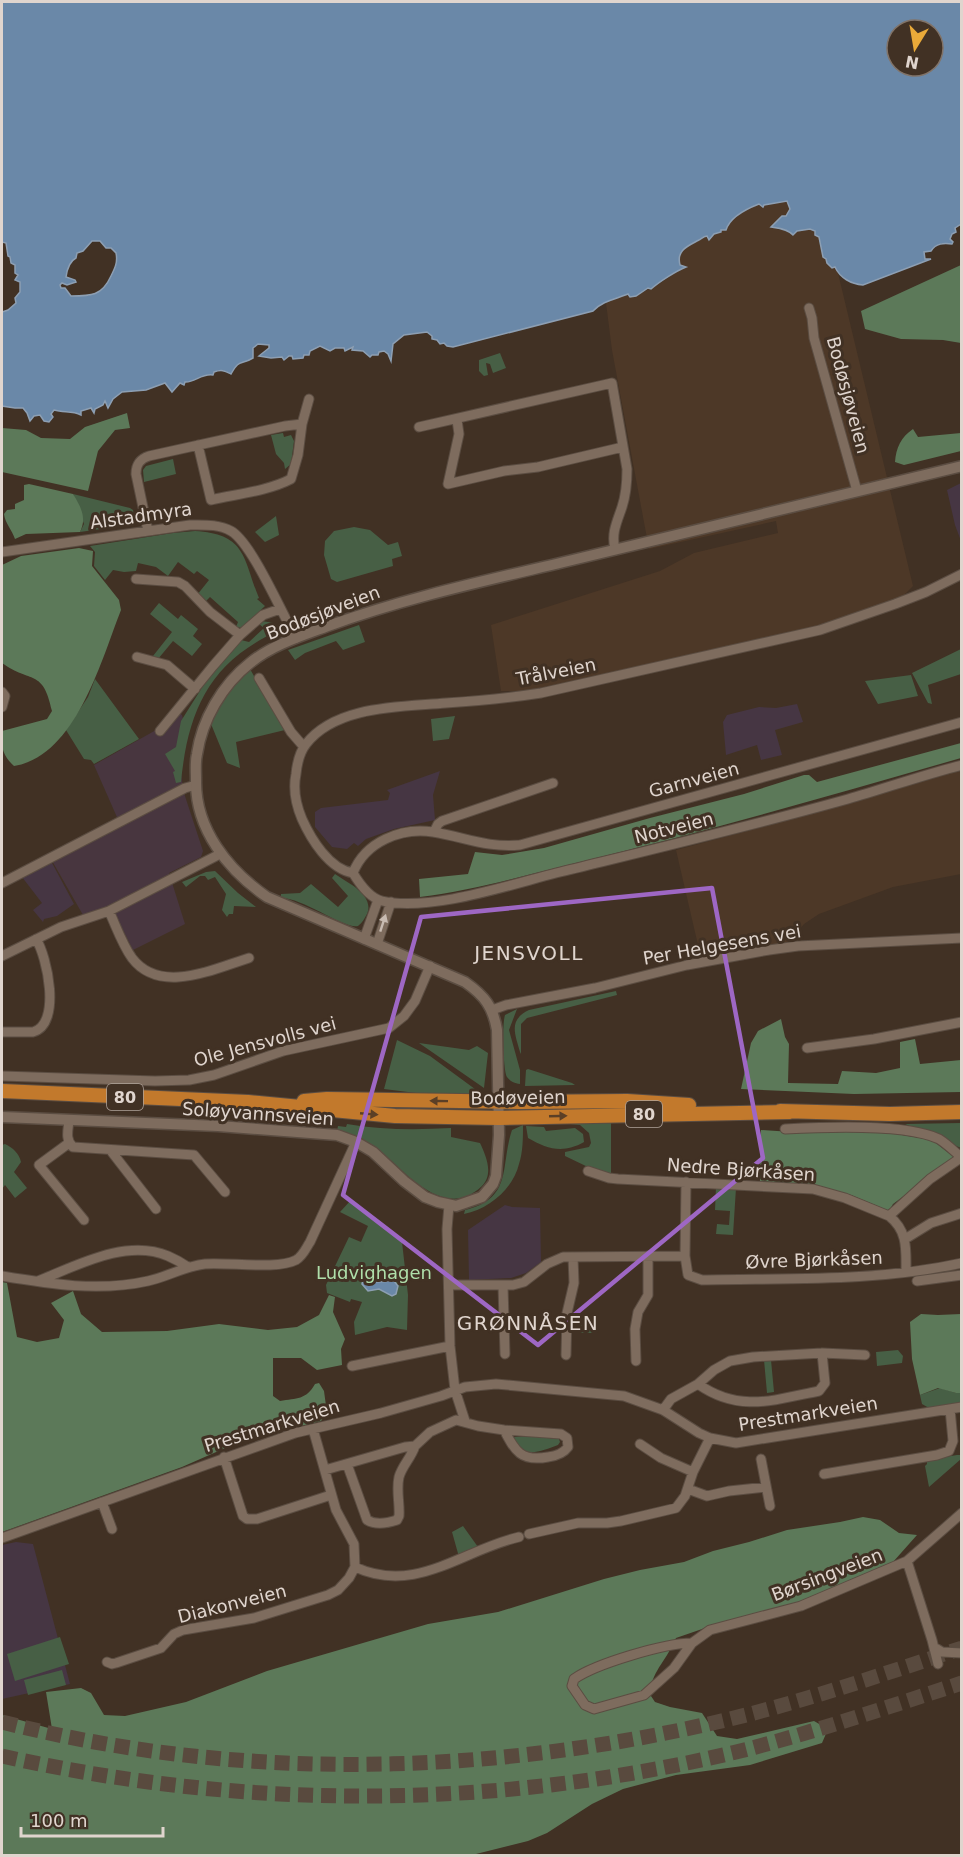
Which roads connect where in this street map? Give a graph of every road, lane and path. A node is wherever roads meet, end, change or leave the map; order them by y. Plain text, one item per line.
1 (809, 308) dead end
2 (309, 399) dead end
3 (457, 420) junction
4 (302, 424) junction
5 (419, 427) dead end
6 (198, 446) junction
7 (623, 447) junction
8 (962, 466) edge
9 (857, 492) junction
10 (148, 531) junction
11 (615, 549) junction
12 (2, 552) edge
13 (962, 574) edge
14 (136, 579) dead end
15 (280, 609) junction
16 (240, 635) junction
17 (296, 638) junction
18 (137, 657) dead end
19 (259, 678) dead end
20 (195, 689) junction
21 (2, 692) edge
22 (2, 706) edge
23 (962, 722) edge
24 (160, 731) dead end
25 (304, 747) junction
26 (962, 765) edge
27 (553, 783) dead end
28 (196, 785) junction
29 (434, 832) junction
30 (220, 854) junction
31 (353, 873) junction
32 (2, 883) edge
33 (378, 900) junction
34 (391, 902) junction
35 (109, 911) junction
36 (962, 938) edge
37 (36, 939) junction
38 (364, 939) junction
39 (377, 944) junction
40 (2, 956) edge
41 (249, 958) dead end
42 (430, 966) junction
43 (492, 1010) junction
44 (962, 1022) edge
45 (2, 1032) edge
46 (807, 1048) dead end
47 (2, 1076) edge
48 (2, 1091) edge
49 (248, 1102) junction
50 (498, 1102) junction
51 (790, 1112) junction
52 (962, 1112) edge
53 (2, 1117) edge
54 (499, 1118) junction
55 (69, 1121) junction
56 (785, 1129) dead end
57 (356, 1142) junction
58 (69, 1143) junction
59 (111, 1150) junction
60 (961, 1157) edge
61 (588, 1171) dead end
62 (686, 1182) junction
63 (225, 1192) dead end
64 (449, 1205) junction
65 (156, 1209) dead end
66 (962, 1213) edge
67 (889, 1216) junction
68 (84, 1220) dead end
69 (905, 1239) junction
70 (648, 1256) junction
71 (685, 1256) junction
72 (573, 1257) junction
73 (962, 1263) edge
74 (189, 1267) junction
75 (906, 1272) junction
76 (962, 1275) edge
77 (2, 1276) edge
78 (917, 1281) dead end
79 (37, 1282) junction
80 (449, 1286) junction
81 (502, 1287) junction
82 (450, 1346) junction
83 (822, 1353) junction
84 (505, 1354) dead end
85 (566, 1355) dead end
86 (865, 1355) dead end
87 (636, 1361) dead end
88 (352, 1365) dead end
89 (698, 1384) junction
90 (454, 1390) junction
91 (962, 1407) edge
92 (950, 1409) junction
93 (663, 1410) junction
94 (465, 1421) junction
95 (313, 1429) junction
96 (504, 1430) junction
97 (710, 1438) junction
98 (640, 1443) dead end
99 (415, 1446) junction
100 (224, 1457) junction
101 (761, 1459) dead end
102 (347, 1464) junction
103 (325, 1470) junction
104 (693, 1472) junction
105 (824, 1474) dead end
106 (766, 1487) junction
107 (688, 1489) junction
108 (331, 1495) junction
109 (102, 1502) junction
110 (770, 1506) dead end
111 (962, 1513) edge
112 (112, 1529) dead end
113 (529, 1534) dead end
114 (519, 1537) dead end
115 (2, 1538) edge
116 (907, 1561) junction
117 (355, 1567) junction
118 (692, 1643) junction
119 (934, 1647) junction
120 (962, 1653) edge
121 (107, 1662) dead end
122 (938, 1664) dead end

1 - 9 street, Bodøsjøveien
2 - 4 street
3 - 5 street
3 - 7 street
3 - 7 street
4 - 6 street
4 - 6 street
6 - 10 street
7 - 11 street
8 - 9 street, Bodøsjøveien
9 - 11 street, Bodøsjøveien
10 - 12 street, Alstadmyra
10 - 15 street, Alstadmyra
11 - 17 street, Bodøsjøveien
13 - 25 street, Trålveien
14 - 16 street
15 - 16 street
15 - 17 street, Alstadmyra
16 - 20 street
17 - 28 street, Bodøsjøveien
18 - 20 street
19 - 25 street
20 - 24 street
21 - 22 street
23 - 29 street, Garnveien
25 - 31 street
26 - 34 street, Notveien
27 - 29 street
28 - 30 street, Bodøsjøveien
28 - 32 street
29 - 31 street, Garnveien
30 - 35 street
30 - 38 street, Bodøsjøveien
31 - 33 street
33 - 34 street, Notveien
33 - 38 street
39 -> 34 street
35 - 37 street
35 - 41 street
36 - 43 street, Per Helgesens vei
37 - 40 street
37 - 45 street
38 - 39 street, Bodøsjøveien
39 - 42 street, Bodøsjøveien
42 - 43 street, Bodøsjøveien
42 - 47 street, Ole Jensvolls vei
43 - 50 street
44 - 46 street
48 - 49 main road, Bodøveien / 80
50 -> 49 main road, Bodøveien / 80
49 -> 54 main road, Bodøveien / 80
50 - 51 main road, Bodøveien / 80
50 - 54 street
51 - 52 main road, Bodøveien / 80
54 -> 51 main road, Bodøveien / 80
53 - 55 street, Soløyvannsveien
54 - 64 street
55 - 57 street, Soløyvannsveien
55 - 58 street
56 - 60 street
57 - 64 street, Soløyvannsveien
57 - 74 street
58 - 59 street
58 - 68 street
59 - 63 street
59 - 65 street
60 - 67 street
61 - 62 street, Nedre Bjørkåsen
62 - 67 street, Nedre Bjørkåsen
62 - 71 street
64 - 80 street
66 - 69 street
67 - 69 street
69 - 75 street
70 - 71 street
70 - 72 street
70 - 87 street
71 - 75 street, Øvre Bjørkåsen
72 - 81 street
72 - 85 street
73 - 75 street, Øvre Bjørkåsen
74 - 79 street
74 - 79 street
76 - 78 street
77 - 79 street
80 - 81 street
80 - 82 street
81 - 84 street
82 - 88 street
82 - 90 street
83 - 86 street
83 - 89 street
83 - 89 street
89 - 93 street
90 - 93 street, Prestmarkveien
90 - 94 street
90 - 95 street, Prestmarkveien
91 - 92 street, Prestmarkveien
92 - 97 street, Prestmarkveien
92 - 105 street
93 - 97 street, Prestmarkveien
94 - 96 street
94 - 99 street
95 - 100 street, Prestmarkveien
95 - 103 street
96 - 96 street
97 - 104 street
98 - 104 street
99 - 102 street
99 - 102 street
100 - 108 street
100 - 109 street, Prestmarkveien
101 - 106 street
102 - 103 street
103 - 108 street
104 - 107 street
106 - 107 street
106 - 110 street
107 - 113 street
108 - 117 street
109 - 112 street
109 - 115 street, Prestmarkveien
111 - 116 street, Børsingveien
114 - 117 street
116 - 118 street, Børsingveien
116 - 119 street
117 - 121 street, Diakonveien
118 - 118 street, Børsingveien
119 - 120 street
119 - 122 street

